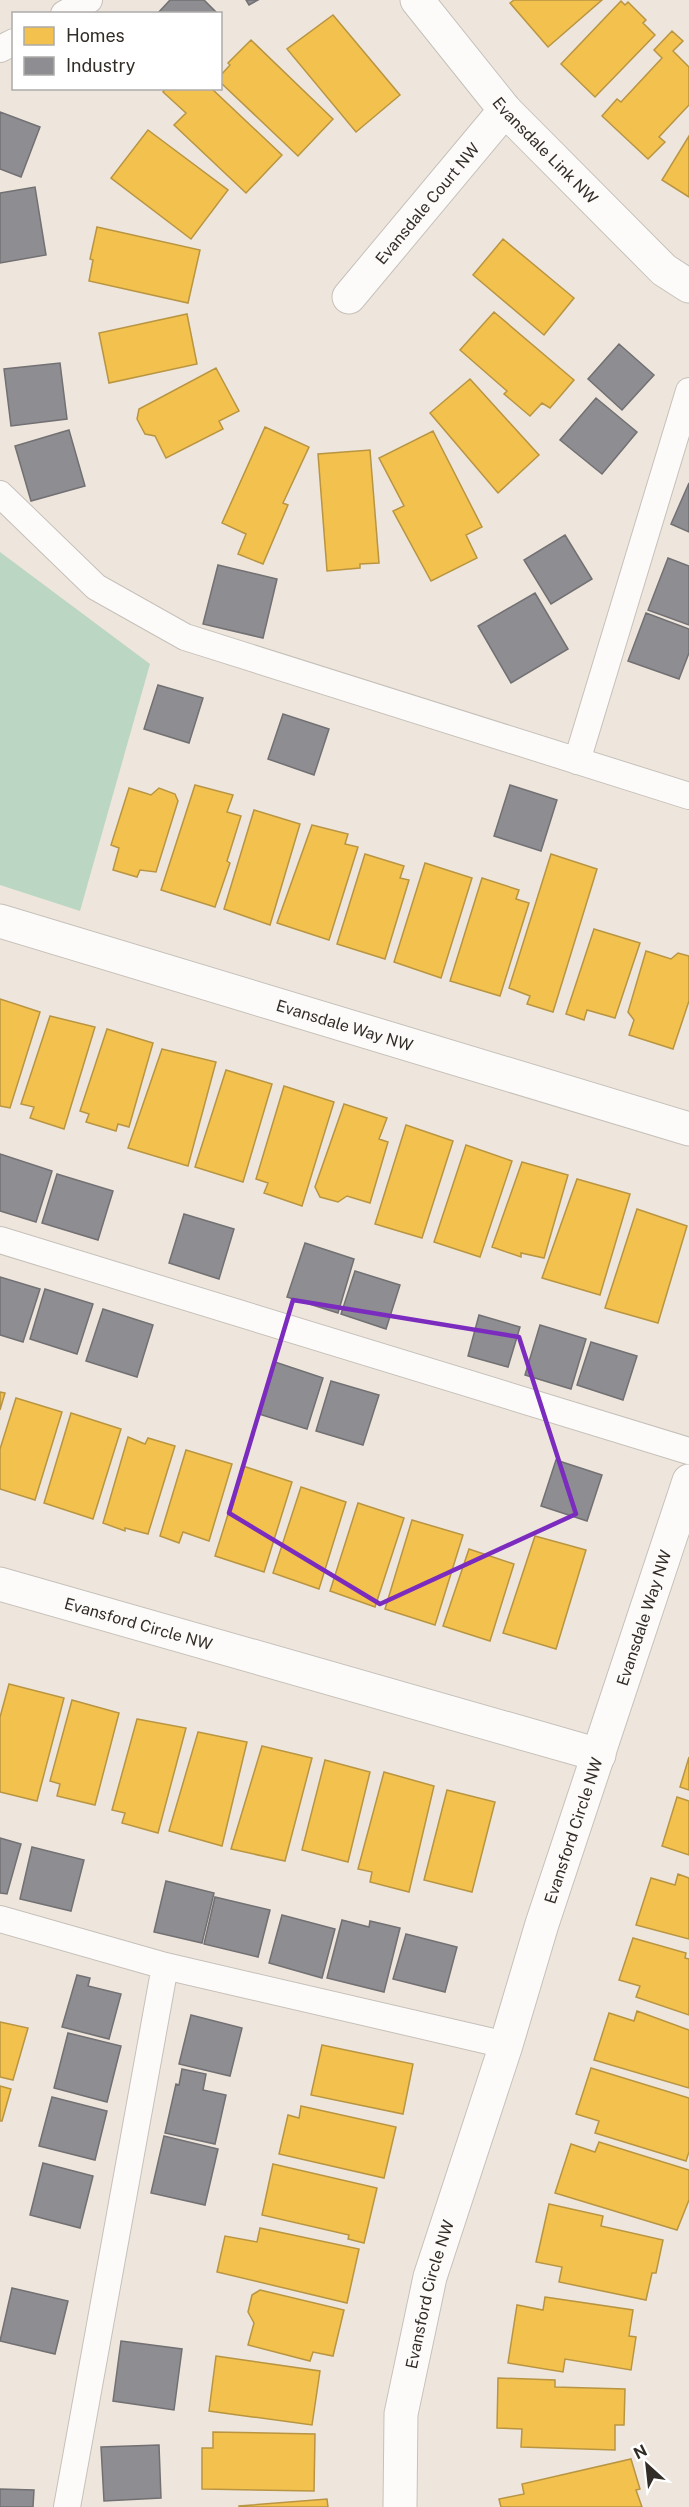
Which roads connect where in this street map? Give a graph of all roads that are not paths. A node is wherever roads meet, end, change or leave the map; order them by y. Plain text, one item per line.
1 (89, 0) edge
2 (417, 0) edge
3 (68, 12) edge
4 (506, 110) junction
5 (689, 286) edge
6 (349, 297) dead end
7 (689, 391) edge
8 (0, 494) edge
9 (577, 761) junction
10 (689, 796) edge
11 (0, 921) edge
12 (689, 1129) edge
13 (0, 1240) edge
14 (689, 1451) edge
15 (689, 1481) edge
16 (0, 1584) edge
17 (599, 1755) junction
18 (0, 1919) edge
19 (165, 1966) junction
20 (506, 2045) junction
21 (67, 2507) edge
22 (400, 2507) edge

1 - 3 lane
2 - 4 street, Evansdale Link NW
4 - 5 street, Evansdale Link NW
4 - 6 street, Evansdale Court NW
7 - 9 lane
8 - 9 lane
9 - 10 lane
11 - 12 street, Evansdale Way NW
13 - 14 lane
15 - 17 street, Evansdale Way NW
16 - 17 street, Evansford Circle NW
17 - 20 street, Evansford Circle NW
18 - 19 lane
19 - 20 lane
19 - 21 lane
20 - 22 street, Evansford Circle NW

